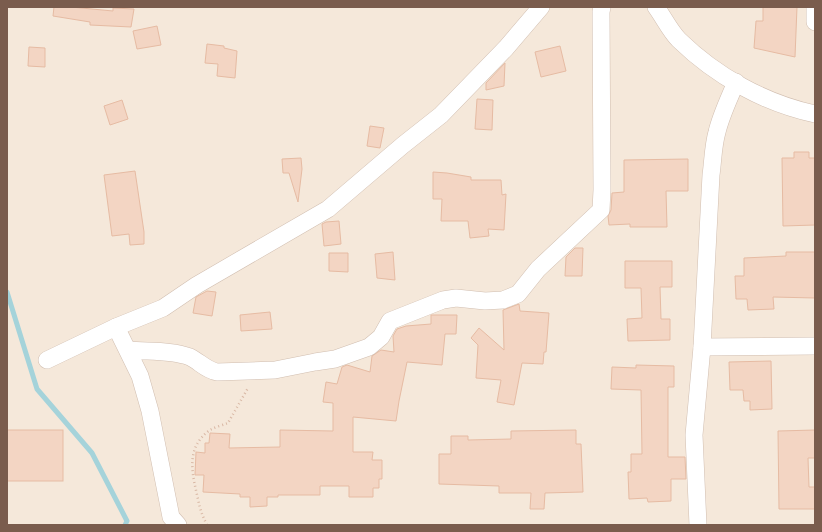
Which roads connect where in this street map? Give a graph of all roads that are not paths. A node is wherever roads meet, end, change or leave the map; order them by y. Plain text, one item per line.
1 (541, 7) edge
2 (602, 7) edge
3 (656, 7) edge
4 (815, 7) edge
5 (815, 22) edge
6 (736, 82) junction
7 (815, 114) edge
8 (116, 327) junction
9 (815, 346) edge
10 (702, 347) junction
11 (128, 350) junction
12 (47, 360) dead end
13 (178, 525) edge
14 (698, 525) edge

1 - 8 street
2 - 11 street
3 - 6 street
4 - 5 street
6 - 7 street
6 - 10 street
8 - 11 street
8 - 12 street
9 - 10 street
10 - 14 street
11 - 13 street

